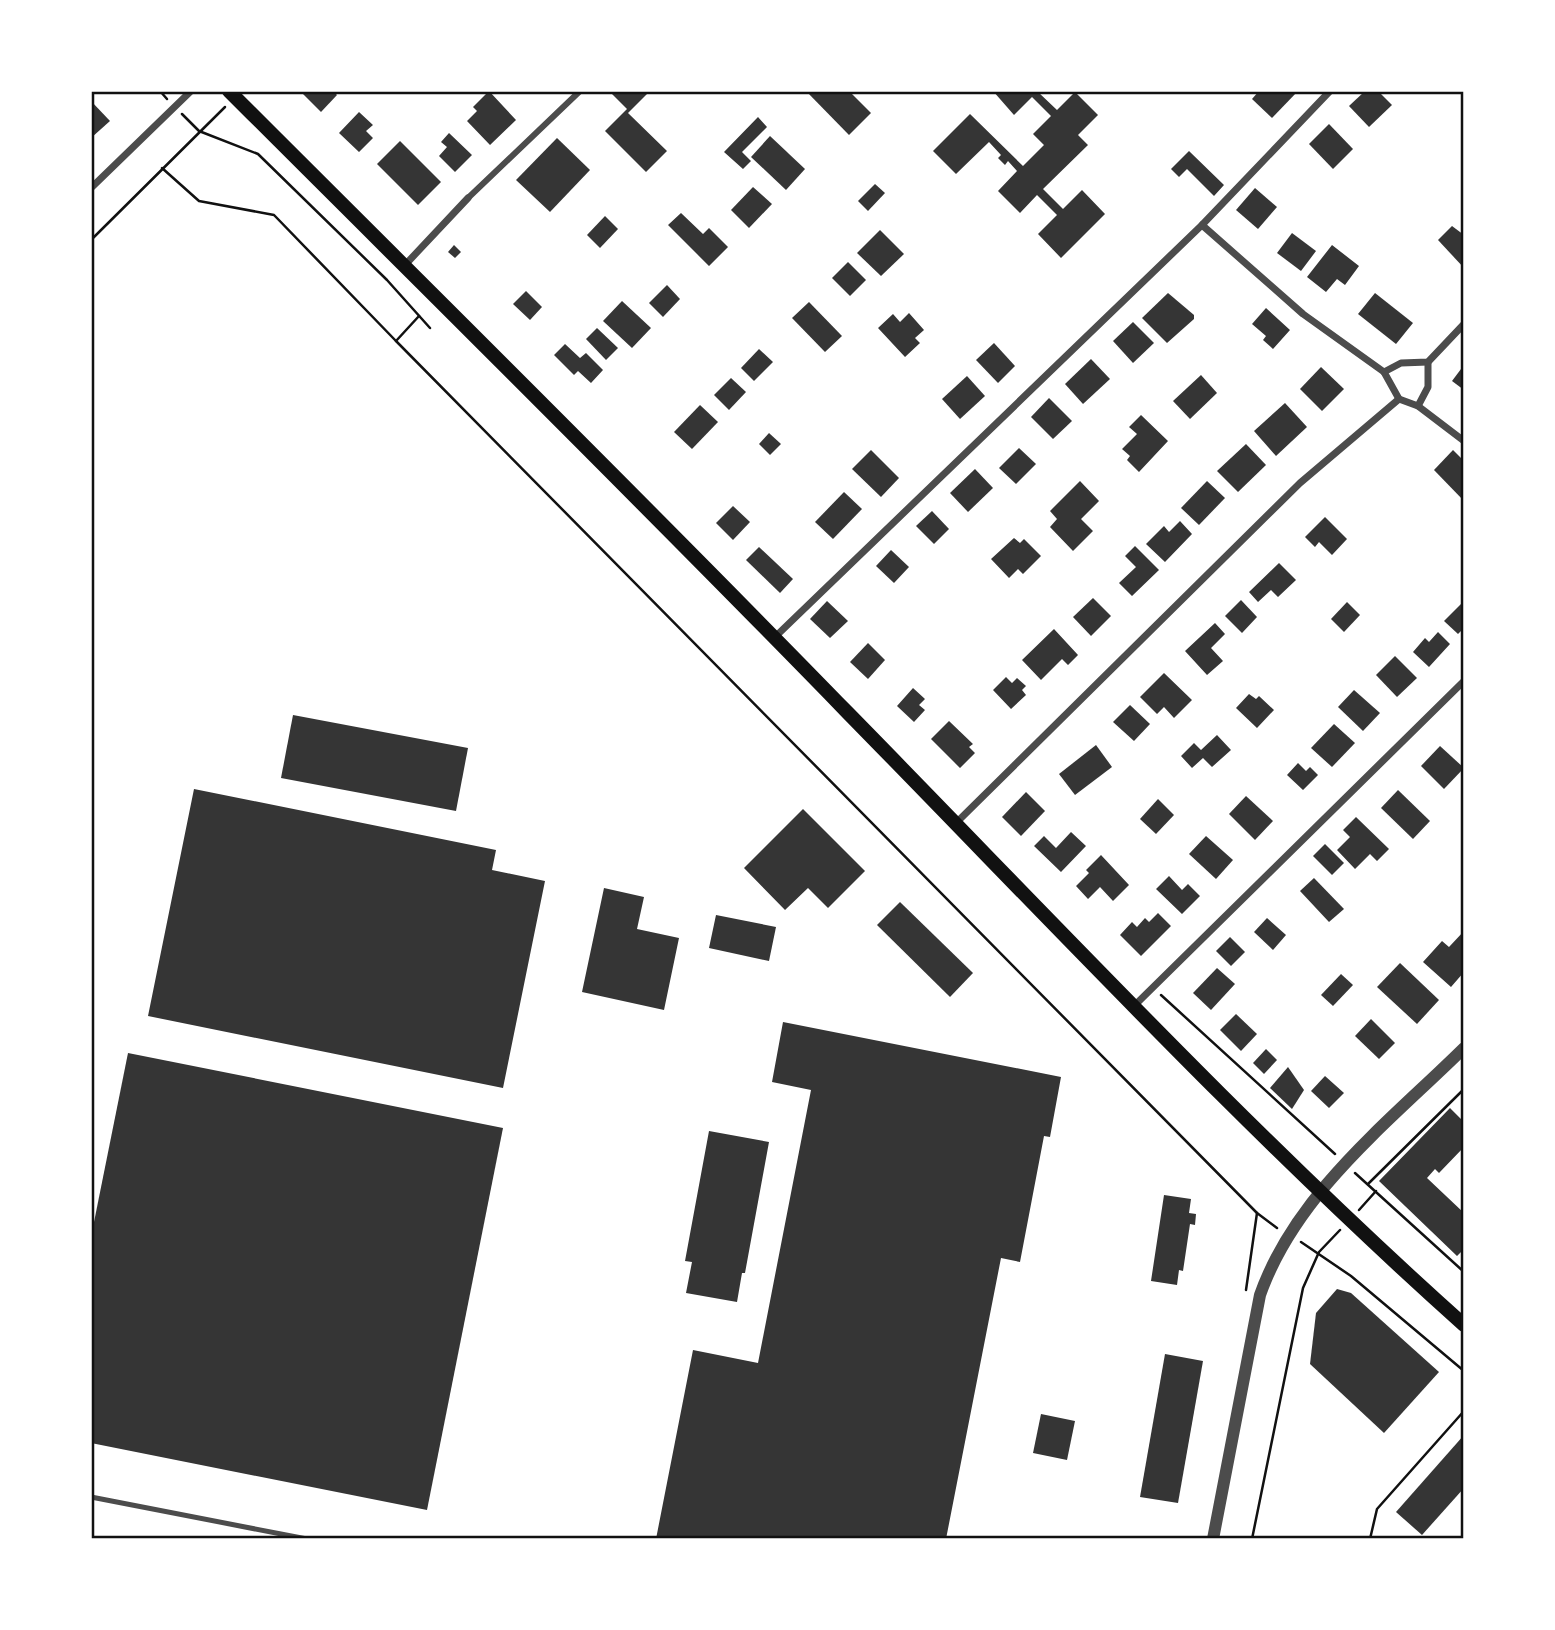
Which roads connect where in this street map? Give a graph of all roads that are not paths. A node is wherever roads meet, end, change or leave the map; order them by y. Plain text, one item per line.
1 (191, 91) edge
2 (580, 91) edge
3 (1330, 91) edge
4 (232, 94) edge
5 (91, 188) edge
6 (468, 198) joint
7 (1202, 225) junction
8 (404, 266) junction
9 (1464, 324) edge
10 (1428, 362) junction
11 (1384, 372) junction
12 (1399, 398) junction
13 (1418, 406) junction
14 (1464, 441) edge
15 (775, 637) junction
16 (1464, 681) edge
17 (956, 823) junction
18 (1134, 1006) junction
19 (1464, 1048) edge
20 (1319, 1193) junction
21 (1464, 1325) edge
22 (91, 1497) edge
23 (307, 1539) edge
24 (1213, 1539) edge

1 - 5 street
2 - 6 street
3 - 7 street
4 - 8 main road
6 - 8 street
7 - 11 street
7 - 15 street
8 - 15 main road
9 - 10 street
10 - 11 street
10 - 13 street
11 - 12 street
12 - 13 street
12 - 17 street
13 - 14 street
15 - 17 main road
16 - 18 street
17 - 18 main road
18 - 20 main road
19 - 20 street
20 - 21 main road
20 - 24 street
22 - 23 lane

